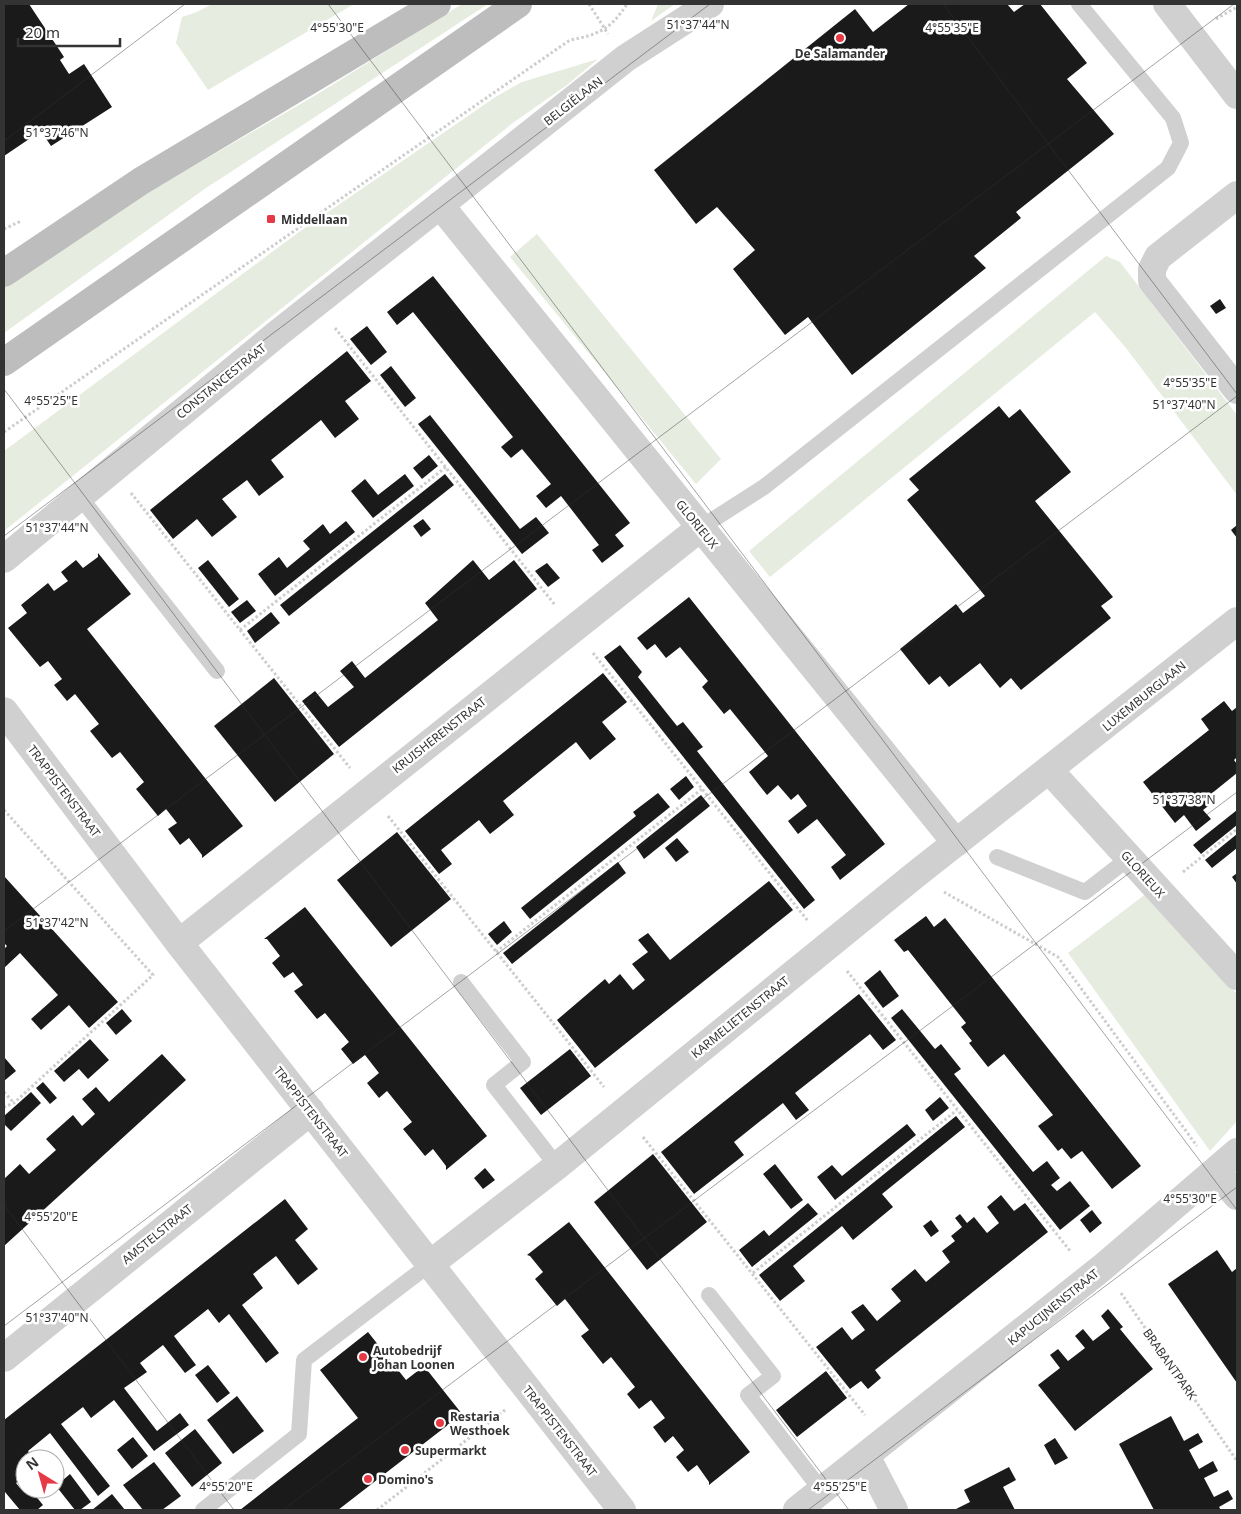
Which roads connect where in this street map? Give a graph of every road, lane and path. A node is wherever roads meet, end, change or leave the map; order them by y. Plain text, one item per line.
1 (437, 4) edge
2 (518, 4) edge
3 (627, 4) edge
4 (710, 4) edge
5 (1079, 4) edge
6 (1167, 4) edge
7 (1237, 95) edge
8 (1237, 195) edge
9 (440, 205) junction
10 (4, 273) edge
11 (316, 304) junction
12 (4, 362) edge
13 (1237, 390) edge
14 (4, 432) edge
15 (446, 468) junction
16 (112, 470) junction
17 (80, 497) junction
18 (700, 528) junction
19 (4, 559) edge
20 (1237, 621) edge
21 (574, 628) junction
22 (240, 630) junction
23 (217, 671) dead end
24 (4, 710) edge
25 (1050, 771) junction
26 (702, 789) junction
27 (368, 791) junction
28 (4, 810) edge
29 (1237, 829) edge
30 (956, 843) junction
31 (997, 857) dead end
32 (1129, 858) junction
33 (915, 875) junction
34 (1159, 891) junction
35 (179, 943) junction
36 (827, 946) junction
37 (496, 952) junction
38 (1237, 976) edge
39 (460, 982) dead end
40 (4, 1092) edge
41 (14, 1104) junction
42 (4, 1107) edge
43 (957, 1110) junction
44 (311, 1111) junction
45 (624, 1112) junction
46 (1237, 1152) edge
47 (557, 1166) junction
48 (1216, 1171) junction
49 (1237, 1196) edge
50 (430, 1264) junction
51 (1097, 1272) junction
52 (753, 1274) junction
53 (708, 1295) dead end
54 (4, 1358) edge
55 (529, 1391) junction
56 (876, 1449) junction
57 (1237, 1461) edge
58 (822, 1491) junction
59 (203, 1510) edge
60 (378, 1510) edge
61 (622, 1510) edge
62 (796, 1510) edge
63 (894, 1510) edge

1 - 10 main road
2 - 12 main road
3 - 14 path
4 - 9 street, BELGIËLAAN
5 - 18 lane
6 - 7 street
8 - 13 street
9 - 11 street, CONSTANCESTRAAT
9 - 18 street, GLORIEUX
11 - 15 path, BRABANTPARK
11 - 16 street, CONSTANCESTRAAT
15 - 21 path, BRABANTPARK
15 - 22 path
16 - 17 street, CONSTANCESTRAAT
16 - 22 path
17 - 19 street, CONSTANCESTRAAT
17 - 23 lane
18 - 21 street, KRUISHERENSTRAAT
18 - 30 street, GLORIEUX
20 - 25 street, LUXEMBURGLAAN
21 - 26 path, BRABANTPARK
21 - 27 street, KRUISHERENSTRAAT
22 - 27 path
24 - 35 street, TRAPPISTENSTRAAT
25 - 30 street, KARMELIETENSTRAAT
25 - 32 street, GLORIEUX
26 - 36 path, BRABANTPARK
26 - 37 path
27 - 35 street, KRUISHERENSTRAAT
27 - 37 path
28 - 41 path
29 - 34 path
30 - 33 street, KARMELIETENSTRAAT
31 - 32 lane
32 - 34 street, GLORIEUX
33 - 36 street, KARMELIETENSTRAAT
33 - 48 path
34 - 38 street, GLORIEUX
35 - 44 street, TRAPPISTENSTRAAT
36 - 43 path, BRABANTPARK
36 - 45 street, KARMELIETENSTRAAT
37 - 45 path
39 - 47 lane
40 - 41 path
41 - 42 path
43 - 51 path, BRABANTPARK
43 - 52 path
44 - 50 street, TRAPPISTENSTRAAT
44 - 54 street, AMSTELSTRAAT
45 - 47 street, KARMELIETENSTRAAT
45 - 52 path
46 - 48 street, KAPUCIJNENSTRAAT
47 - 50 street, KARMELIETENSTRAAT
48 - 49 street
48 - 51 street, KAPUCIJNENSTRAAT
50 - 55 street, TRAPPISTENSTRAAT
50 - 59 lane
51 - 56 street, KAPUCIJNENSTRAAT
51 - 57 path, BRABANTPARK
52 - 56 path
53 - 58 lane
55 - 60 path
55 - 61 street, TRAPPISTENSTRAAT
56 - 58 street, KAPUCIJNENSTRAAT
56 - 63 street
58 - 62 street, KAPUCIJNENSTRAAT

